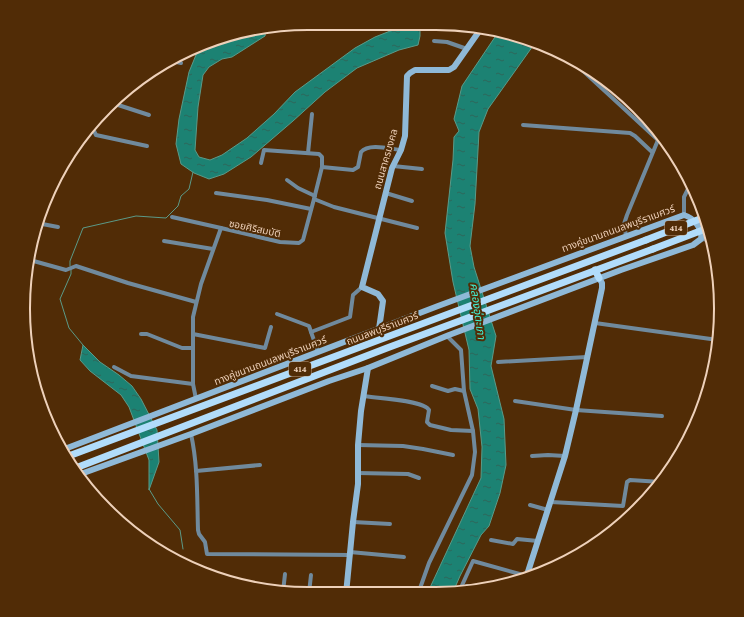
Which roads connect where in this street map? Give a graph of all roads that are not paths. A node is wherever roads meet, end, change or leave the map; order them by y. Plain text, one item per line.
1 (478, 33) edge
2 (434, 41) dead end
3 (467, 49) junction
4 (178, 62) edge
5 (182, 63) dead end
6 (589, 76) edge
7 (119, 105) edge
8 (312, 114) dead end
9 (149, 115) dead end
10 (523, 125) dead end
11 (94, 131) edge
12 (654, 136) edge
13 (657, 141) edge
14 (147, 146) dead end
15 (401, 150) junction
16 (652, 152) junction
17 (308, 153) junction
18 (261, 164) dead end
19 (393, 166) junction
20 (322, 167) junction
21 (422, 169) dead end
22 (287, 180) dead end
23 (387, 190) junction
24 (687, 190) edge
25 (216, 193) dead end
26 (314, 197) junction
27 (412, 201) dead end
28 (311, 209) junction
29 (684, 215) junction
30 (172, 217) dead end
31 (379, 217) junction
32 (699, 219) edge
33 (43, 224) edge
34 (58, 227) dead end
35 (221, 228) junction
36 (417, 228) dead end
37 (703, 230) edge
38 (626, 236) junction
39 (701, 239) junction
40 (706, 239) edge
41 (164, 241) dead end
42 (213, 249) junction
43 (34, 261) edge
44 (595, 270) junction
45 (599, 278) junction
46 (362, 286) junction
47 (196, 302) junction
48 (277, 314) dead end
49 (595, 323) junction
50 (271, 327) dead end
51 (379, 329) junction
52 (311, 332) junction
53 (141, 334) dead end
54 (193, 334) junction
55 (448, 336) junction
56 (712, 339) edge
57 (193, 348) junction
58 (318, 352) junction
59 (587, 357) junction
60 (323, 361) junction
61 (498, 362) dead end
62 (114, 367) dead end
63 (368, 368) junction
64 (327, 372) junction
65 (193, 384) junction
66 (432, 386) dead end
67 (464, 391) junction
68 (363, 396) junction
69 (196, 399) junction
70 (515, 401) dead end
71 (576, 410) junction
72 (662, 416) dead end
73 (473, 431) junction
74 (191, 434) junction
75 (358, 445) junction
76 (67, 448) edge
77 (72, 455) edge
78 (453, 455) dead end
79 (532, 456) dead end
80 (565, 456) junction
81 (260, 465) dead end
82 (82, 470) edge
83 (83, 471) edge
84 (196, 471) junction
85 (358, 473) junction
86 (418, 478) dead end
87 (653, 482) edge
88 (551, 502) junction
89 (530, 505) dead end
90 (548, 510) junction
91 (353, 522) junction
92 (390, 524) dead end
93 (491, 540) dead end
94 (538, 541) junction
95 (350, 554) junction
96 (404, 557) dead end
97 (528, 571) edge
98 (285, 574) dead end
99 (311, 575) dead end
100 (518, 575) edge
101 (284, 586) edge
102 (461, 586) edge
103 (310, 587) edge
104 (347, 587) edge
105 (421, 587) edge

1 - 3 main road, ถนนสาครมงคล
2 - 3 street
3 - 15 main road, ถนนสาครมงคล
4 - 5 street
6 - 12 street
7 - 9 street
8 - 17 street
10 - 16 street
11 - 14 street
13 - 16 street
15 - 19 main road, ถนนสาครมงคล
15 - 20 street
16 - 38 street
17 - 18 street
17 - 20 street
19 - 21 street
19 - 23 main road, ถนนสาครมงคล
20 - 26 street, ซอยศิริสมบัติ
22 - 26 street
23 - 27 street
23 - 31 main road, ถนนสาครมงคล
24 - 29 street
25 - 28 street
26 - 28 street, ซอยศิริสมบัติ
26 - 31 street
28 - 35 street, ซอยศิริสมบัติ
29 - 38 main road, ทางคู่ขนานถนนลพบุรีราเมศวร์ / 414
29 - 39 main road, ทางคู่ขนานถนนลพบุรีราเมศวร์ / 414
30 - 35 street
31 - 36 street
31 - 46 main road, ถนนสาครมงคล
32 - 60 main road, ถนนลพบุรีราเมศวร์ / 414, bridge
33 - 34 street
35 - 42 street, ซอยศิริสมบัติ
37 - 44 main road, ถนนลพบุรีราเมศวร์ / 414, bridge
38 - 51 main road, ทางคู่ขนานถนนลพบุรีราเมศวร์ / 414
39 - 40 street
39 - 45 main road, 414
41 - 42 street
42 - 47 street, ซอยศิริสมบัติ
43 - 47 street
44 - 45 main road
44 - 64 main road, ถนนลพบุรีราเมศวร์ / 414
45 - 49 main road
45 - 55 main road, 414
46 - 51 main road
46 - 52 street
47 - 54 street, ซอยศิริสมบัติ
48 - 52 street
49 - 56 street
49 - 59 main road
50 - 54 street
51 - 58 main road, ทางคู่ขนานถนนลพบุรีราเมศวร์ / 414
52 - 58 street
53 - 57 street
54 - 57 street, ซอยศิริสมบัติ
55 - 63 main road, 414
55 - 67 street
57 - 65 street, ซอยศิริสมบัติ
58 - 69 main road, ทางคู่ขนานถนนลพบุรีราเมศวร์ / 414
59 - 61 street
59 - 71 main road
60 - 64 main road
60 - 77 main road, ถนนลพบุรีราเมศวร์ / 414
62 - 65 street
63 - 68 main road
63 - 74 main road, 414
64 - 82 main road, ถนนลพบุรีราเมศวร์ / 414
65 - 69 street, ซอยศิริสมบัติ
66 - 67 street
67 - 73 street
68 - 73 street
68 - 75 main road
69 - 76 main road, ทางคู่ขนานถนนลพบุรีราเมศวร์ / 414
70 - 71 street
71 - 72 street
71 - 80 main road
73 - 105 street
74 - 83 main road, 414
74 - 84 street
75 - 78 street
75 - 85 main road
79 - 80 street
80 - 88 main road
81 - 84 street
84 - 95 street
85 - 86 street
85 - 91 main road
87 - 88 street
88 - 90 main road
89 - 90 street
90 - 94 main road
91 - 92 street
91 - 95 main road
93 - 94 street
94 - 97 main road
95 - 96 street
95 - 104 main road
98 - 101 street
99 - 103 street
100 - 102 street

